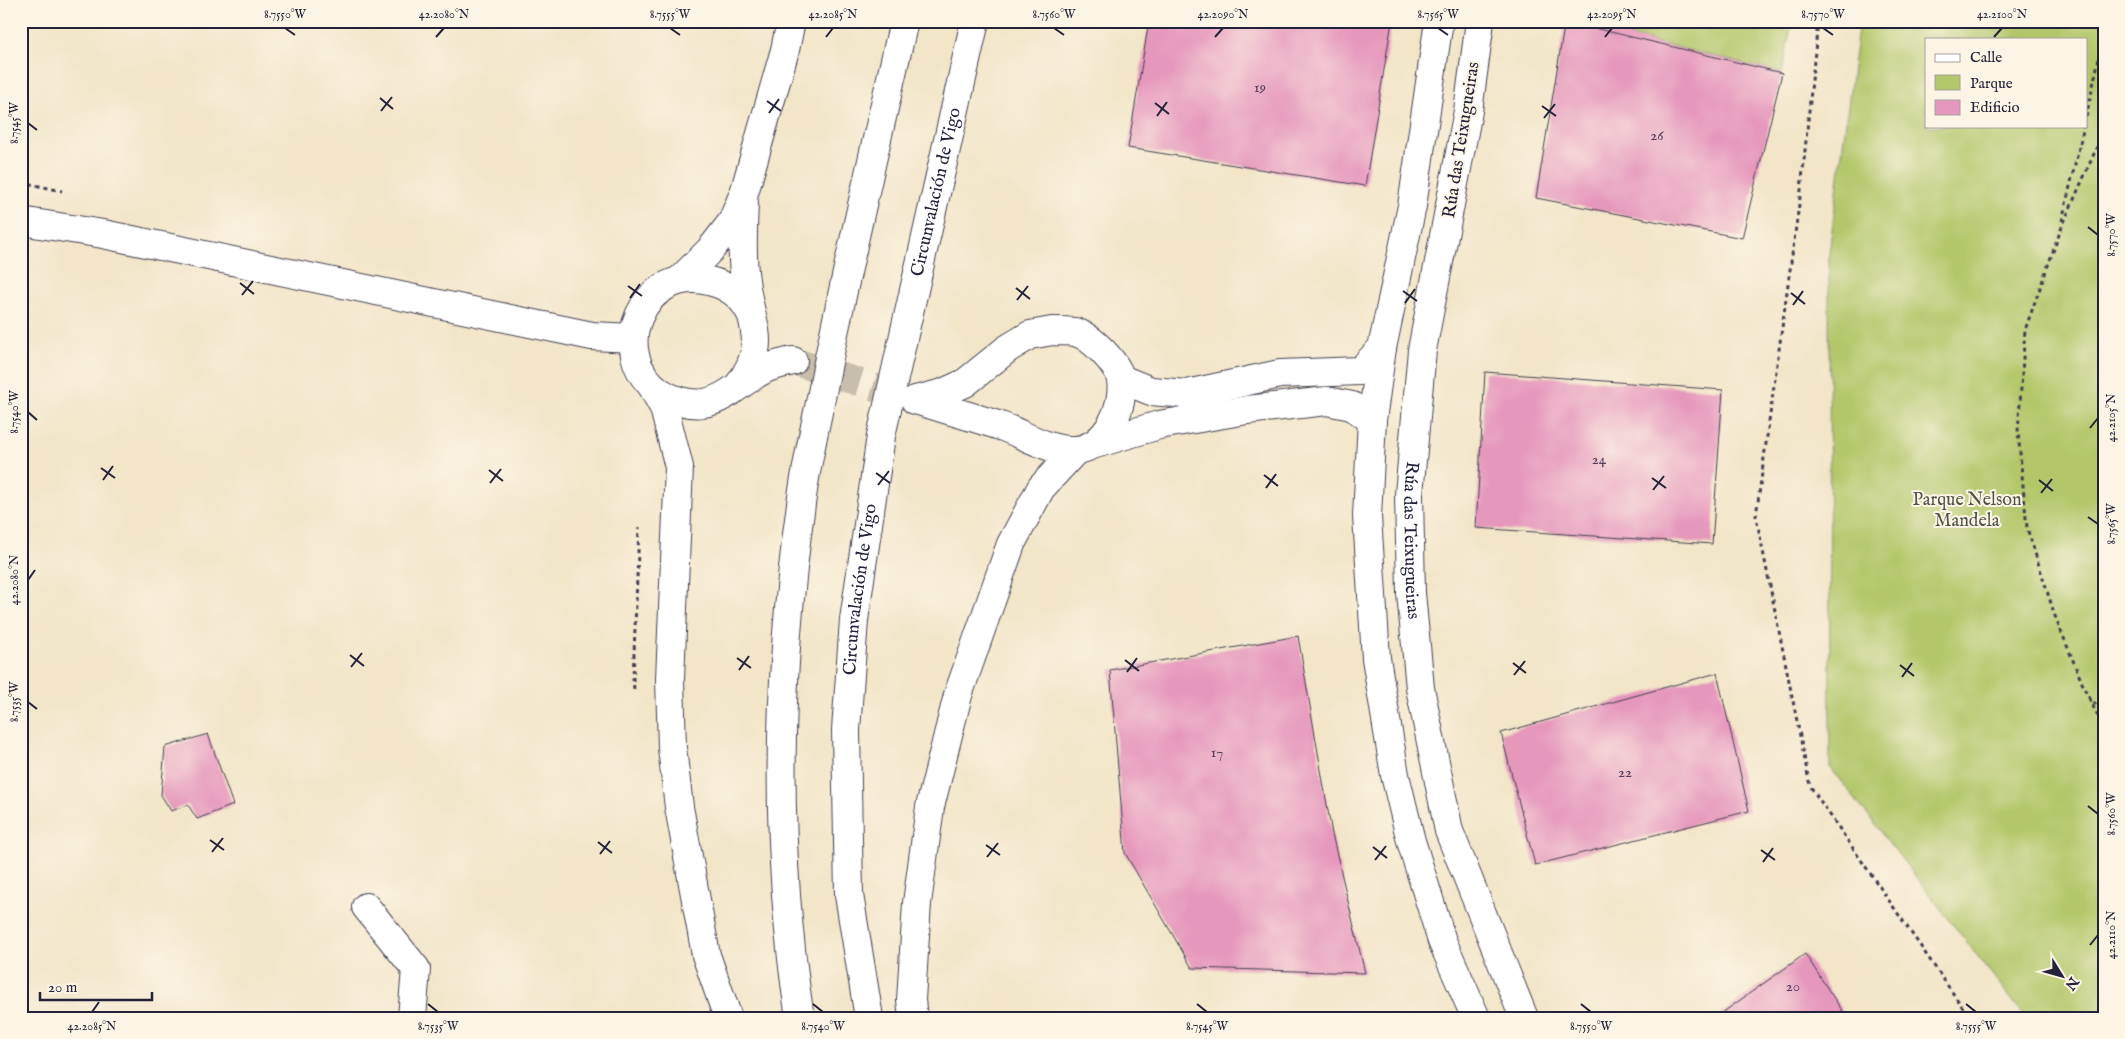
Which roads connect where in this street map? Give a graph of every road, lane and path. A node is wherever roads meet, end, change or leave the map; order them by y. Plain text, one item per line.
1 (791, 21) edge
2 (904, 21) edge
3 (975, 21) edge
4 (1439, 21) edge
5 (1480, 21) edge
6 (1818, 21) edge
7 (2104, 36) edge
8 (2088, 108) edge
9 (2084, 128) edge
10 (2104, 131) edge
11 (744, 193) junction
12 (21, 221) edge
13 (2061, 229) junction
14 (680, 280) junction
15 (753, 320) junction
16 (633, 338) junction
17 (1382, 348) junction
18 (1121, 379) junction
19 (739, 385) junction
20 (652, 386) junction
21 (1372, 420) junction
22 (1084, 447) junction
23 (2087, 695) junction
24 (2104, 713) edge
25 (2104, 729) edge
26 (366, 907) dead end
27 (412, 1018) edge
28 (728, 1018) edge
29 (800, 1018) edge
30 (869, 1018) edge
31 (913, 1018) edge
32 (1476, 1018) edge
33 (1524, 1018) edge
34 (1970, 1018) edge

1 - 11 main road
2 - 29 main road
3 - 30 main road, Circunvalación de Vigo
4 - 17 main road
5 - 33 main road, Rúa das Teixugueiras
6 - 34 path
7 - 8 path
9 - 13 path
10 - 13 path
11 - 14 main road
11 - 15 main road
12 - 16 main road
13 - 23 path
14 - 15 main road
14 - 16 main road
15 - 19 main road
15 - 19 main road
16 - 20 main road
17 - 18 main road
17 - 21 main road
18 - 22 main road
18 - 22 main road
19 - 20 main road
20 - 28 main road
21 - 22 main road
21 - 32 main road
22 - 31 main road
23 - 24 path
23 - 25 path
26 - 27 main road

